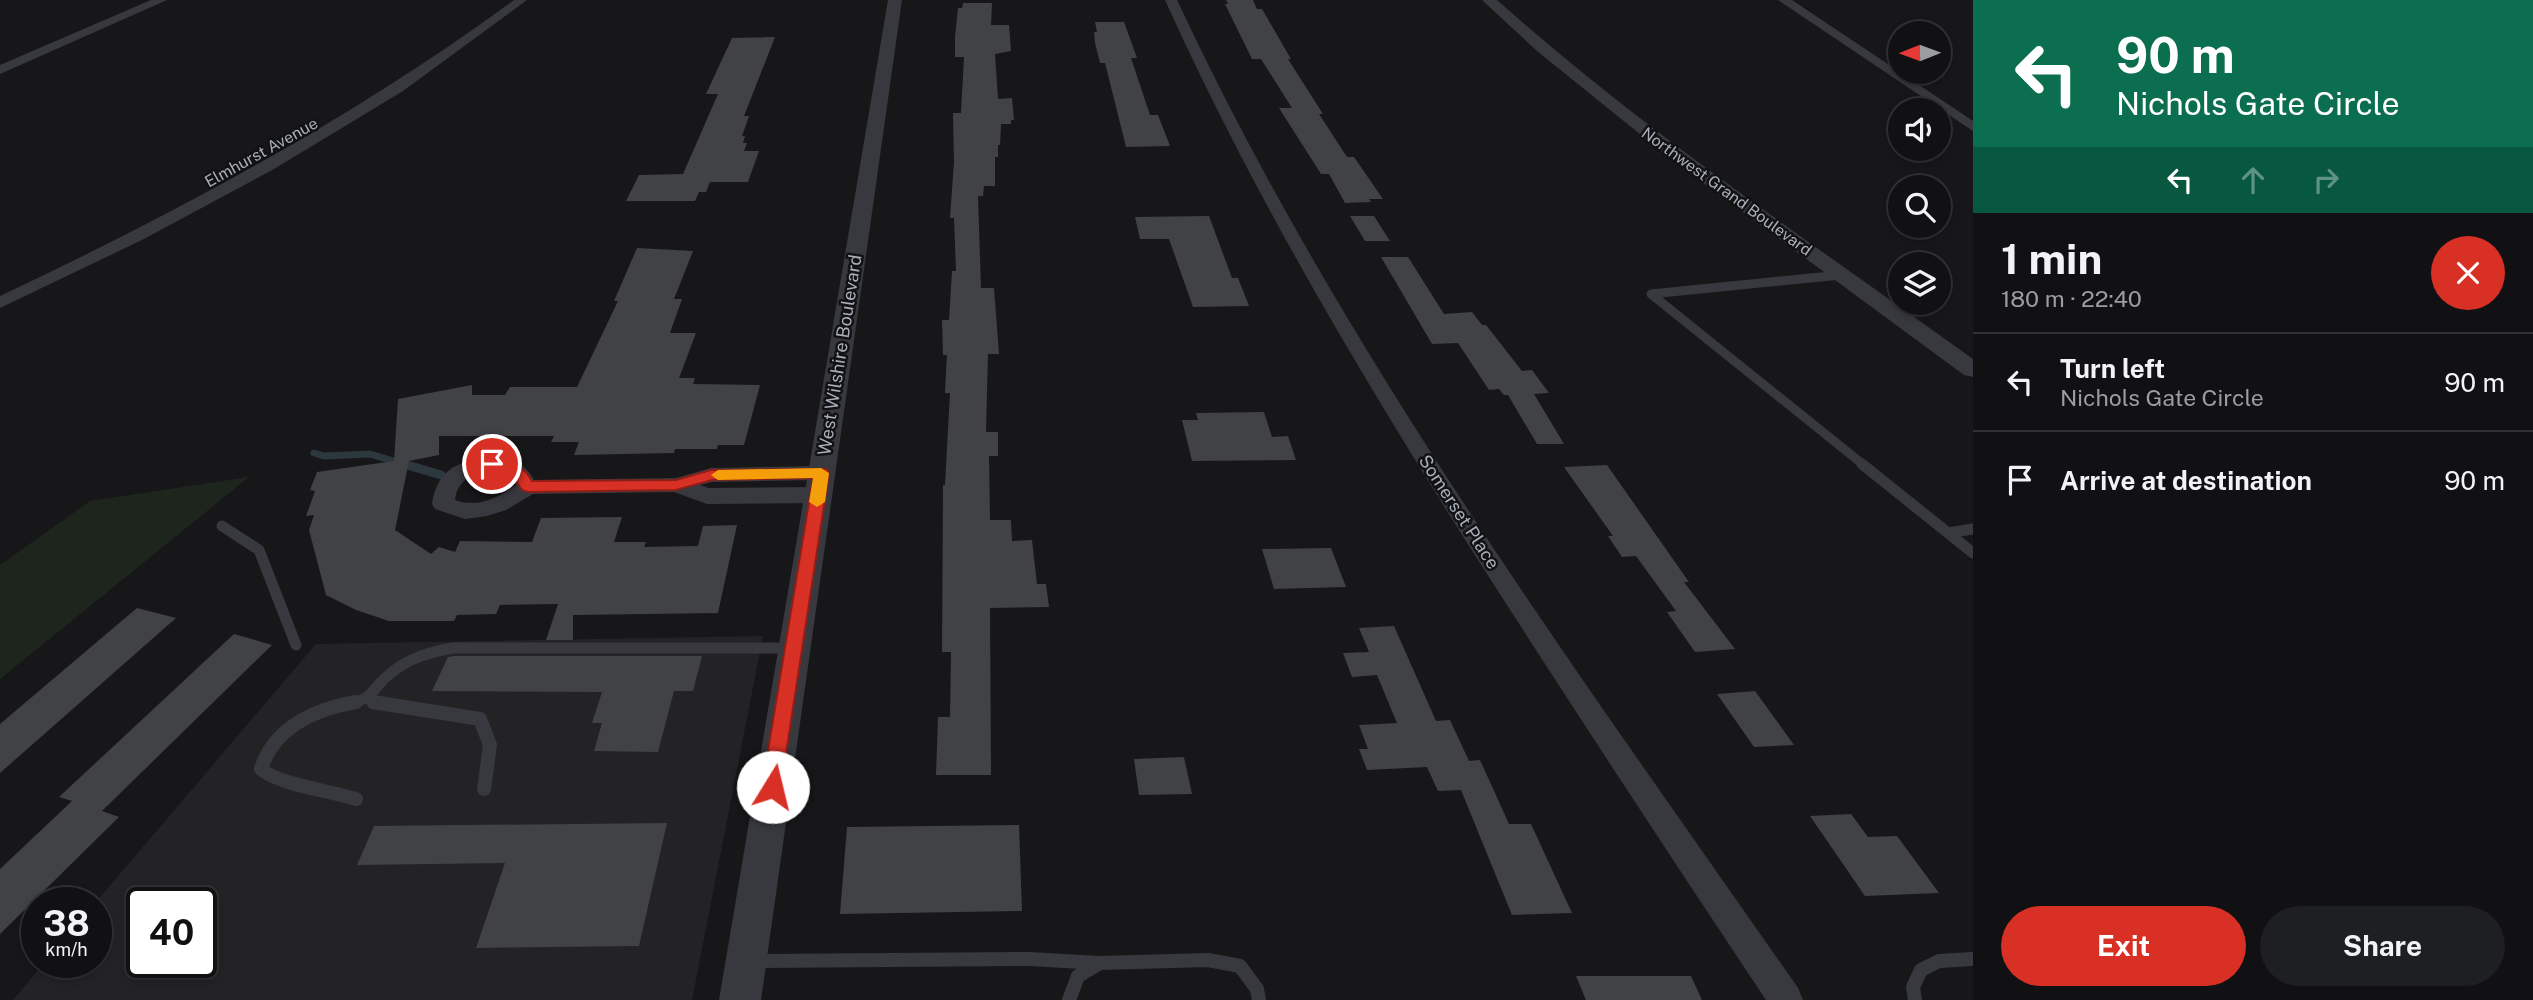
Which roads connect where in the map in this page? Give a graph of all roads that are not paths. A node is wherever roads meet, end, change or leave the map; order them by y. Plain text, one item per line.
1 (161, 0) edge
2 (522, 0) edge
3 (895, 0) edge
4 (1171, 0) edge
5 (1489, 0) edge
6 (1784, 0) edge
7 (0, 70) edge
8 (1973, 127) edge
9 (1840, 275) junction
10 (0, 303) edge
11 (1973, 370) edge
12 (820, 484) junction
13 (528, 486) dead end
14 (222, 526) dead end
15 (1973, 529) edge
16 (1948, 533) junction
17 (1973, 553) edge
18 (296, 645) dead end
19 (794, 648) junction
20 (368, 698) junction
21 (484, 789) dead end
22 (356, 799) dead end
23 (1973, 959) edge
24 (746, 961) junction
25 (1100, 963) junction
26 (740, 1000) edge
27 (1069, 1000) edge
28 (1259, 1000) edge
29 (1786, 1000) edge
30 (1905, 1000) edge
31 (1915, 1000) edge

1 - 7 street
2 - 10 street, Elmhurst Avenue
3 - 12 street, West Wilshire Boulevard
4 - 29 street, Somerset Place
5 - 9 street, Northwest Grand Boulevard
6 - 8 street
9 - 11 street, Northwest Grand Boulevard
9 - 16 lane
12 - 13 street
12 - 19 street, West Wilshire Boulevard
14 - 18 lane
15 - 16 lane
16 - 17 lane
19 - 20 lane
19 - 24 street, West Wilshire Boulevard
20 - 21 lane
20 - 22 lane
23 - 31 lane
24 - 25 lane
24 - 26 street, West Wilshire Boulevard
25 - 27 lane
25 - 28 lane
30 - 31 lane

